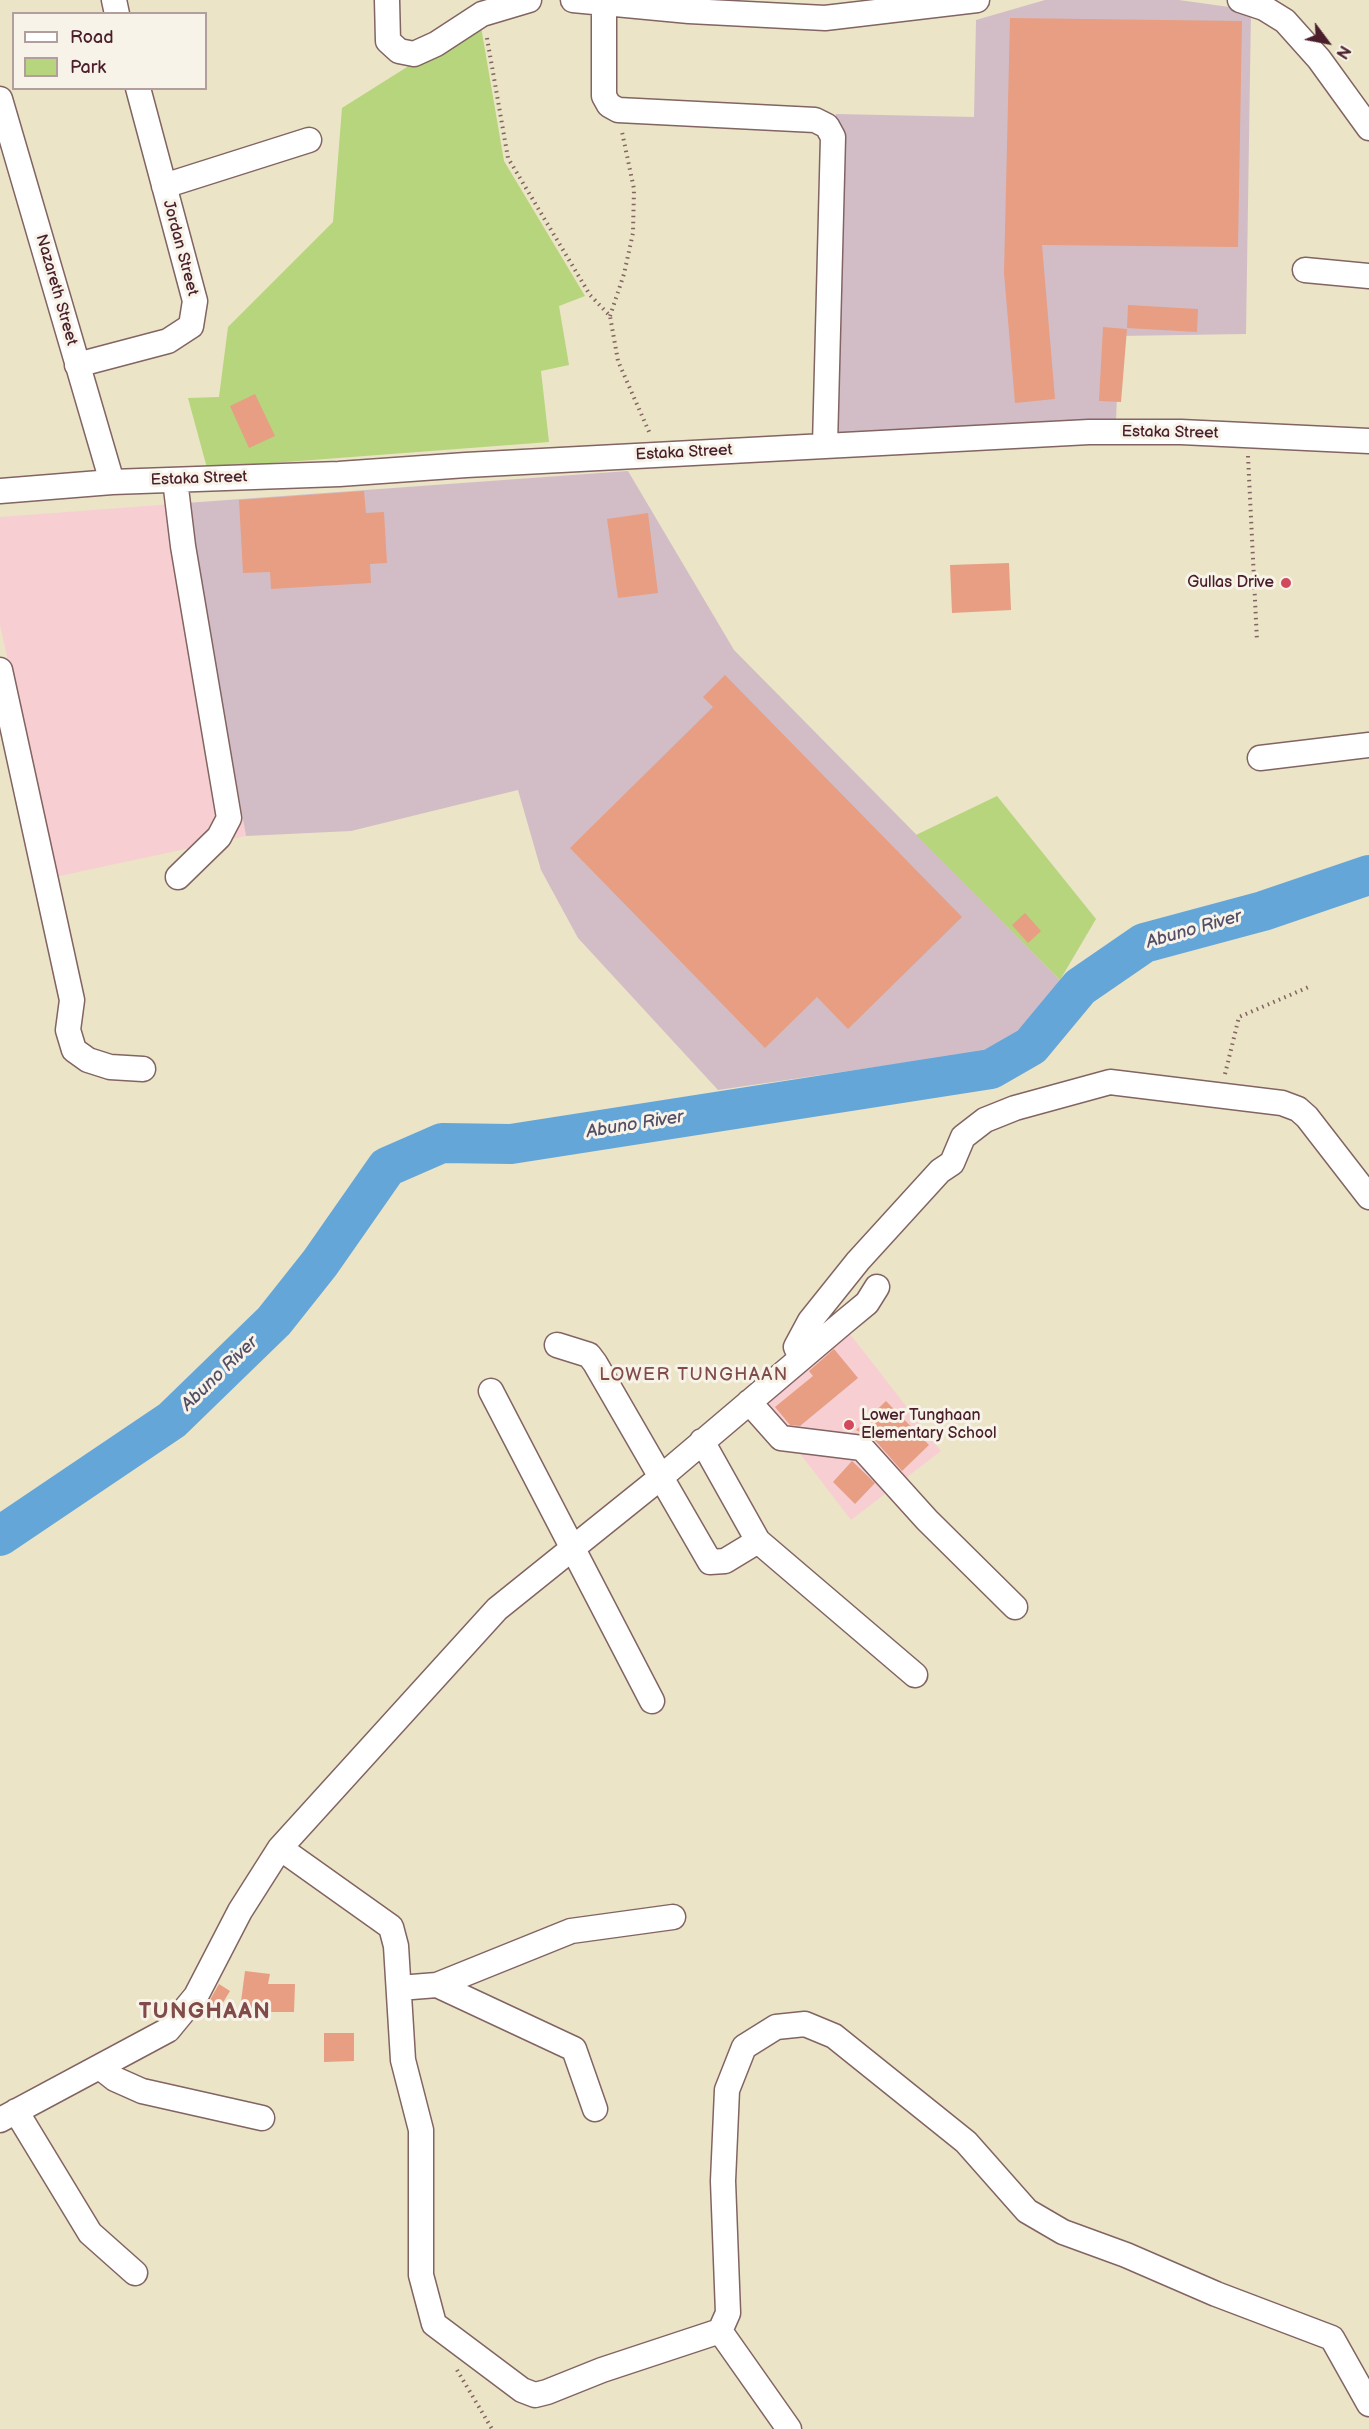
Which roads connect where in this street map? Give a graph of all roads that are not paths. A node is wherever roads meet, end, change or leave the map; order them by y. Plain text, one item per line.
1 (387, 0) edge
2 (529, 0) edge
3 (573, 0) edge
4 (977, 0) edge
5 (1240, 0) edge
6 (604, 3) junction
7 (689, 6) edge
8 (139, 90) edge
9 (0, 99) edge
10 (1369, 128) edge
11 (309, 140) dead end
12 (164, 186) junction
13 (1305, 270) dead end
14 (1369, 276) edge
15 (77, 365) junction
16 (1369, 441) edge
17 (825, 445) junction
18 (175, 480) junction
19 (112, 482) junction
20 (0, 491) edge
21 (0, 670) edge
22 (1369, 745) edge
23 (1260, 758) dead end
24 (178, 877) dead end
25 (143, 1069) dead end
26 (1369, 1197) edge
27 (877, 1287) dead end
28 (557, 1345) dead end
29 (801, 1358) junction
30 (491, 1391) dead end
31 (749, 1402) junction
32 (702, 1441) junction
33 (660, 1478) junction
34 (758, 1541) junction
35 (570, 1548) junction
36 (1015, 1607) dead end
37 (915, 1675) dead end
38 (652, 1701) dead end
39 (280, 1848) junction
40 (673, 1917) dead end
41 (437, 1985) junction
42 (399, 1988) junction
43 (101, 2068) junction
44 (595, 2109) dead end
45 (8, 2116) edge
46 (262, 2118) dead end
47 (135, 2272) dead end
48 (720, 2331) junction
49 (1369, 2404) edge
50 (789, 2429) edge

1 - 2 street
3 - 6 street
4 - 7 street
5 - 10 street
6 - 7 street
6 - 17 street
8 - 12 street, Jordan Street
9 - 15 street, Nazareth Street
11 - 12 street
12 - 15 street, Jordan Street
13 - 14 street
15 - 19 street, Nazareth Street
16 - 17 street, Estaka Street
17 - 18 street, Estaka Street
18 - 19 street, Estaka Street
18 - 24 street
19 - 20 street, Estaka Street
21 - 25 street
22 - 23 street
26 - 29 street
27 - 29 street
28 - 33 street
29 - 31 street
30 - 35 street
31 - 32 street
31 - 36 street
32 - 33 street
32 - 34 street
33 - 34 street
33 - 35 street
34 - 37 street
35 - 38 street
35 - 39 street
39 - 42 street
39 - 43 street
40 - 41 street
41 - 42 street
41 - 44 street
42 - 48 street
43 - 45 street
43 - 46 street
45 - 47 street
48 - 49 street
48 - 50 street

